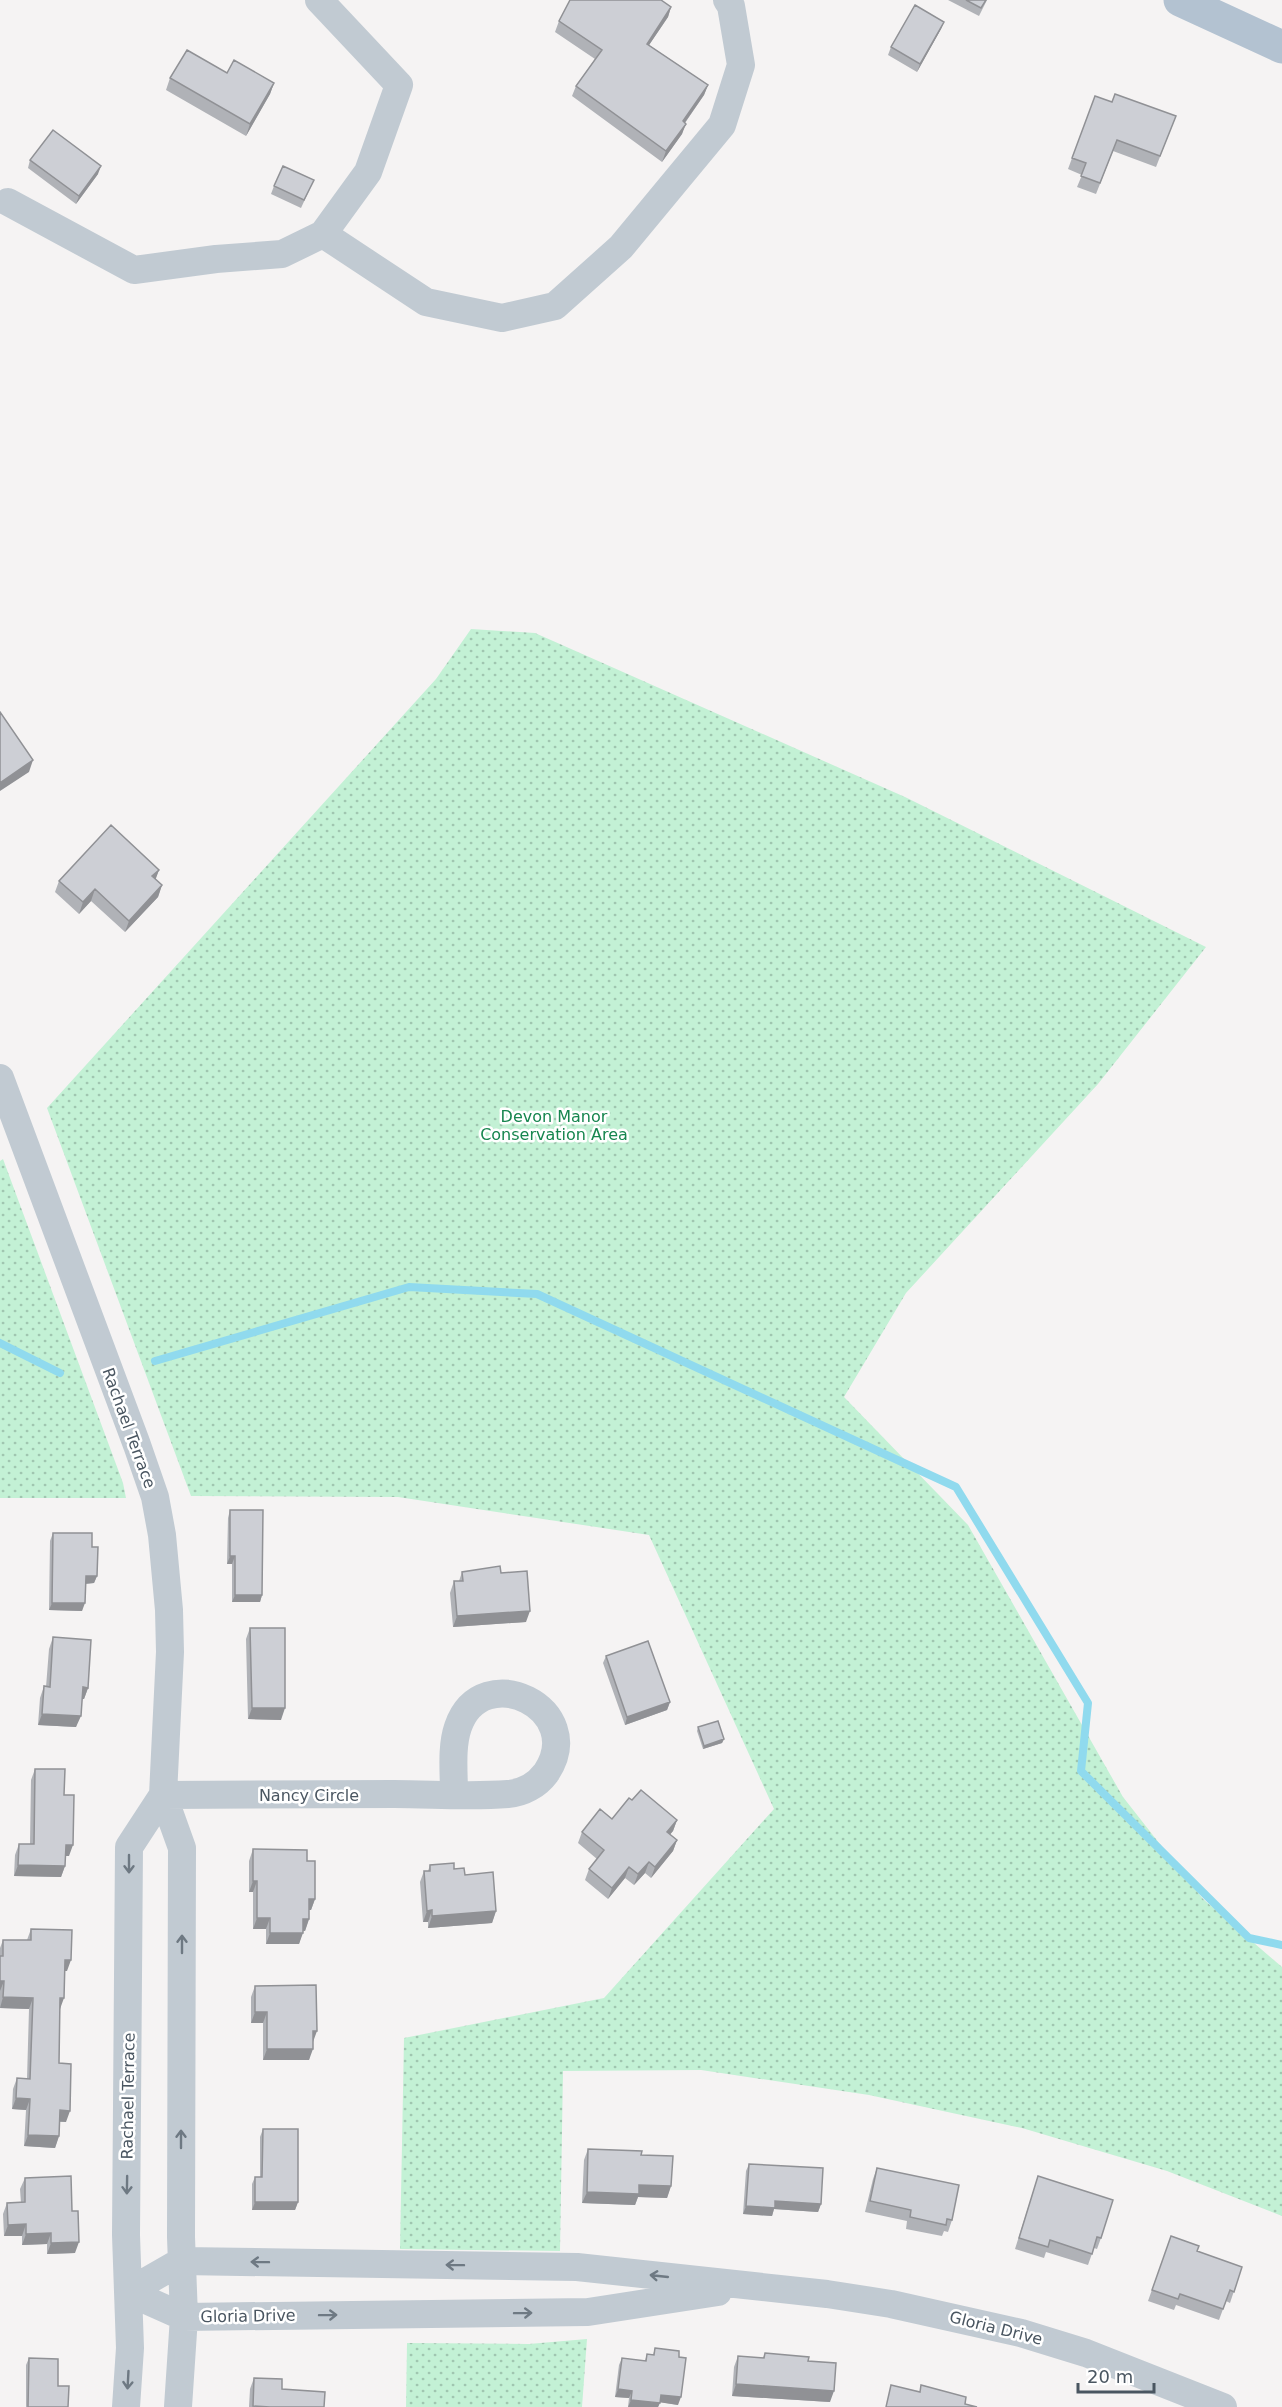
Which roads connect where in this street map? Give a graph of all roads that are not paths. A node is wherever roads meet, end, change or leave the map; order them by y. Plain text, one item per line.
1 (319, 0) edge
2 (727, 0) edge
3 (1180, 0) edge
4 (1282, 47) edge
5 (8, 202) dead end
6 (323, 234) junction
7 (0, 1078) edge
8 (454, 1794) dead end
9 (163, 1795) junction
10 (182, 2261) junction
11 (759, 2286) junction
12 (128, 2292) junction
13 (184, 2317) junction
14 (126, 2407) edge
15 (178, 2407) edge
16 (1223, 2407) edge

1 - 6 street
2 - 6 street
3 - 4 main road
5 - 6 street
7 - 9 street, Rachael Terrace
8 - 9 street, Nancy Circle
10 -> 9 street, Rachael Terrace
9 -> 12 street, Rachael Terrace
11 -> 10 street, Gloria Drive
10 - 12 street
10 - 13 street, Rachael Terrace
13 -> 11 street, Gloria Drive
11 - 16 street, Gloria Drive
12 - 13 street, Gloria Drive
12 -> 14 street, Rachael Terrace
13 - 15 street, Rachael Terrace

